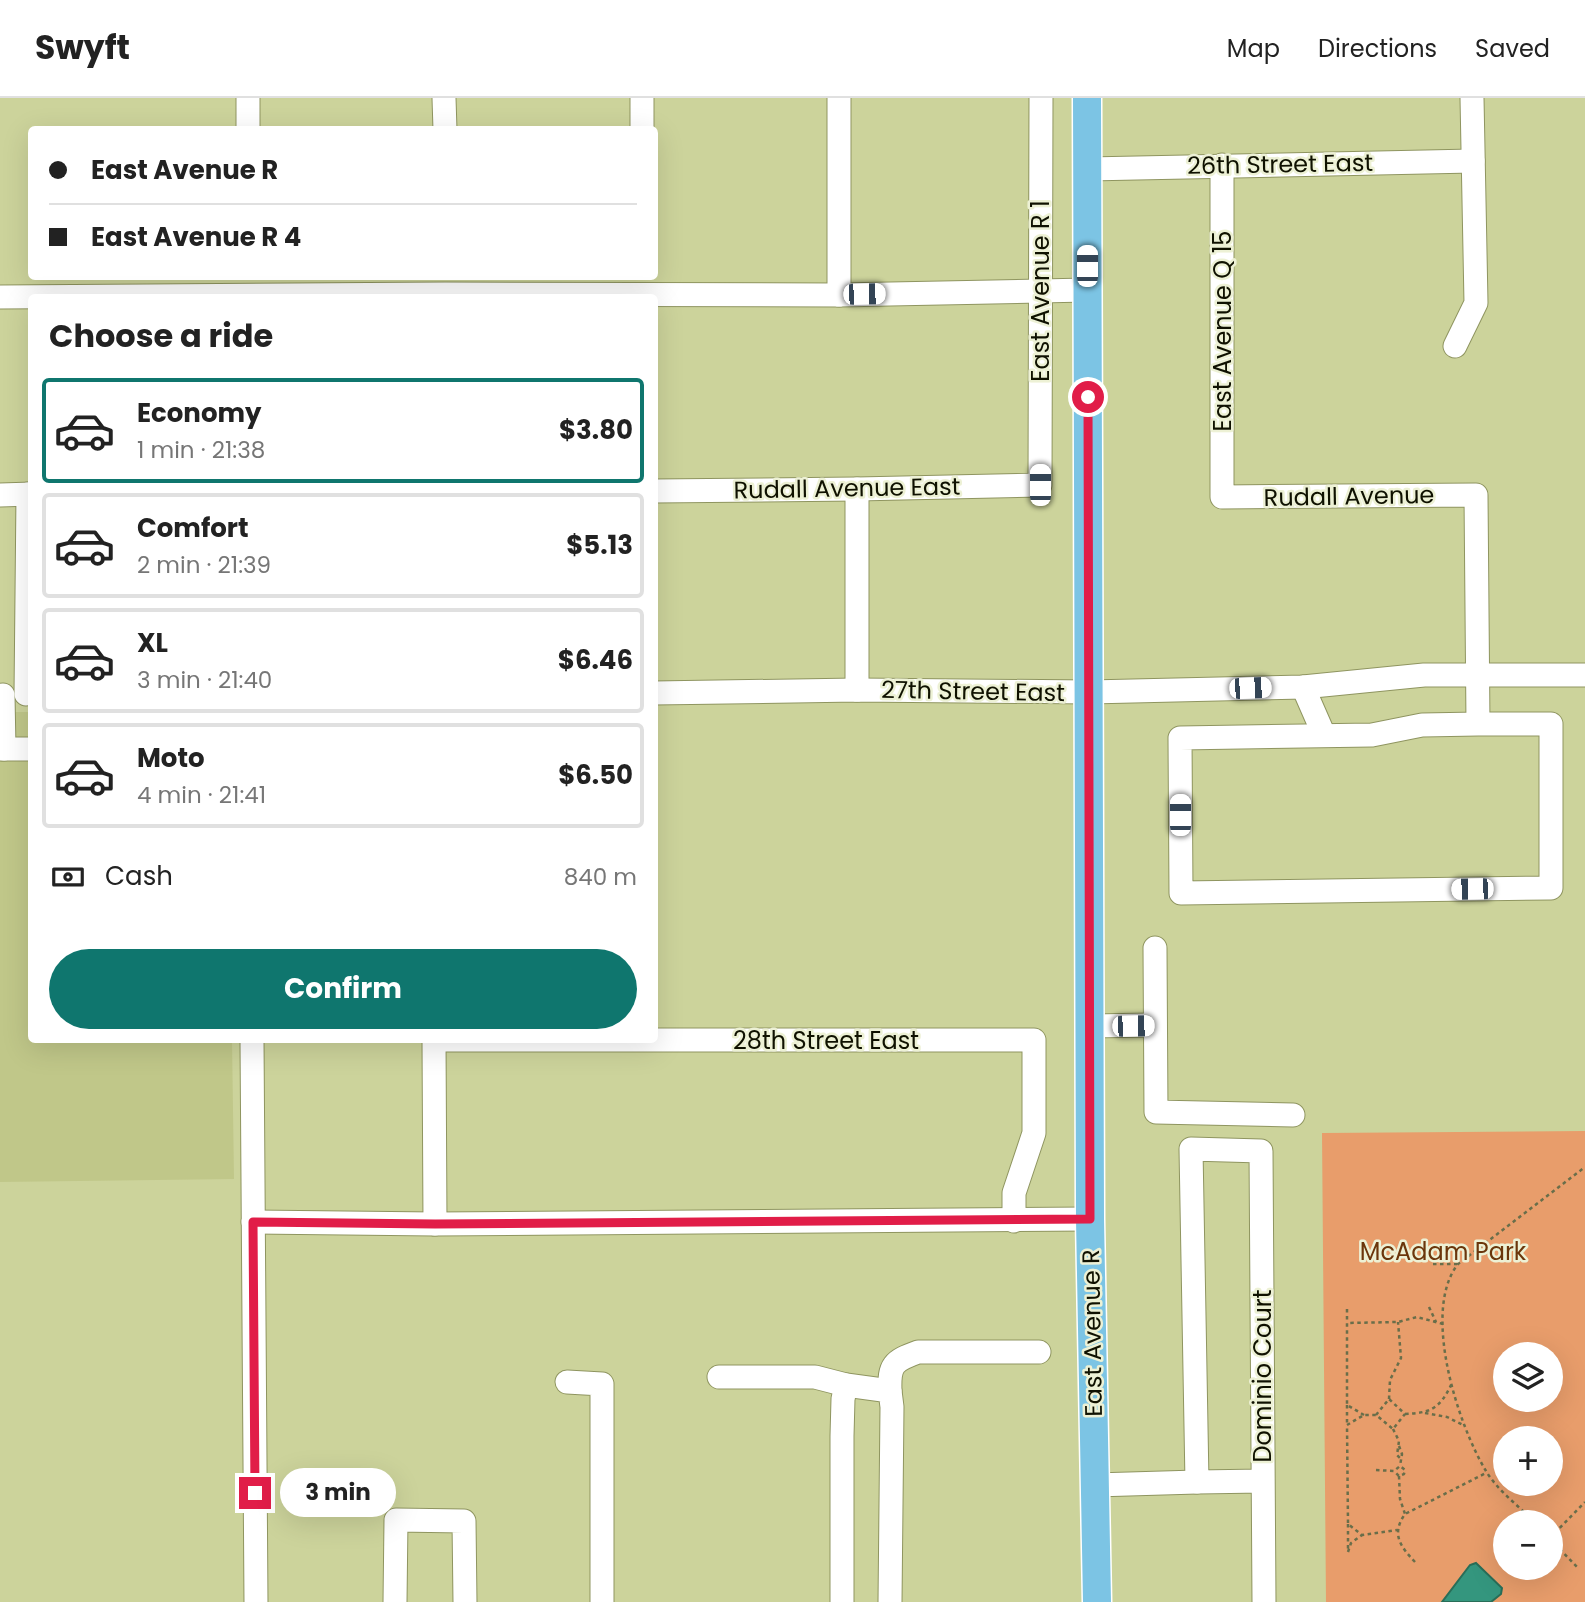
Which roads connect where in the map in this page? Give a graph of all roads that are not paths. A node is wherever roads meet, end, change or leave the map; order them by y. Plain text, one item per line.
1 (248, 98) edge
2 (444, 98) edge
3 (642, 98) edge
4 (839, 98) edge
5 (1041, 98) edge
6 (1087, 98) edge
7 (1472, 98) edge
8 (248, 126) edge
9 (444, 126) edge
10 (642, 126) edge
11 (1473, 161) junction
12 (1222, 165) junction
13 (1088, 169) junction
14 (445, 285) edge
15 (643, 286) edge
16 (248, 290) edge
17 (1039, 290) junction
18 (1087, 290) junction
19 (106, 294) edge
20 (839, 295) junction
21 (28, 296) edge
22 (0, 297) edge
23 (1455, 346) dead end
24 (1040, 485) joint
25 (857, 489) junction
26 (658, 491) edge
27 (0, 495) edge
28 (28, 495) edge
29 (1222, 498) joint
30 (1585, 675) edge
31 (1479, 676) junction
32 (1303, 687) junction
33 (857, 690) junction
34 (1090, 692) junction
35 (658, 693) edge
36 (28, 694) edge
37 (1, 695) edge
38 (1478, 724) junction
39 (1324, 736) junction
40 (2, 749) edge
41 (28, 749) edge
42 (1155, 948) dead end
43 (1154, 1025) junction
44 (1090, 1026) junction
45 (658, 1040) edge
46 (252, 1043) edge
47 (434, 1043) edge
48 (1293, 1115) dead end
49 (1090, 1219) junction
50 (1014, 1221) junction
51 (253, 1222) junction
52 (435, 1224) junction
53 (1039, 1352) dead end
54 (719, 1377) dead end
55 (567, 1382) dead end
56 (846, 1385) junction
57 (890, 1391) junction
58 (1262, 1481) junction
59 (1197, 1482) junction
60 (1095, 1485) junction
61 (256, 1602) edge
62 (395, 1602) edge
63 (465, 1602) edge
64 (602, 1602) edge
65 (842, 1602) edge
66 (890, 1602) edge
67 (1097, 1602) edge
68 (1264, 1602) edge

1 - 8 street
2 - 9 street
3 - 10 street
4 - 20 street
5 - 17 street, East Avenue R 1
6 - 13 main road, East Avenue R
7 - 11 street
11 - 12 street, 26th Street East
11 - 23 street
12 - 13 street, 26th Street East
12 - 29 street, East Avenue Q 15
13 - 18 main road, East Avenue R
14 - 15 street
14 - 16 street
15 - 20 street
16 - 19 street
17 - 18 street
17 - 20 street
17 - 24 street, East Avenue R 1
18 - 34 main road, East Avenue R
21 - 22 street
24 - 25 street, Rudall Avenue East
25 - 26 street, Rudall Avenue East
25 - 33 street
27 - 28 street
29 - 31 street, Rudall Avenue
30 - 31 street, 27th Street East
31 - 32 street, 27th Street East
31 - 38 street
32 - 34 street, 27th Street East
32 - 39 street
33 - 34 street, 27th Street East
33 - 35 street, 27th Street East
34 - 44 main road, East Avenue R
36 - 37 street
37 - 40 street
38 - 39 street
38 - 39 street
40 - 41 street
42 - 43 street
43 - 44 street
43 - 48 street
44 - 49 main road, East Avenue R
45 - 50 street, 28th Street East
46 - 51 street
47 - 52 street
49 - 50 street
49 - 60 main road, East Avenue R
50 - 52 street
51 - 52 street
51 - 61 street
53 - 57 street
54 - 56 street
55 - 64 street
56 - 57 street
56 - 65 street
57 - 66 street
58 - 59 street
58 - 59 street, Dominio Court
58 - 68 street, Dominio Court
59 - 60 street
60 - 67 main road, East Avenue R
62 - 63 street

